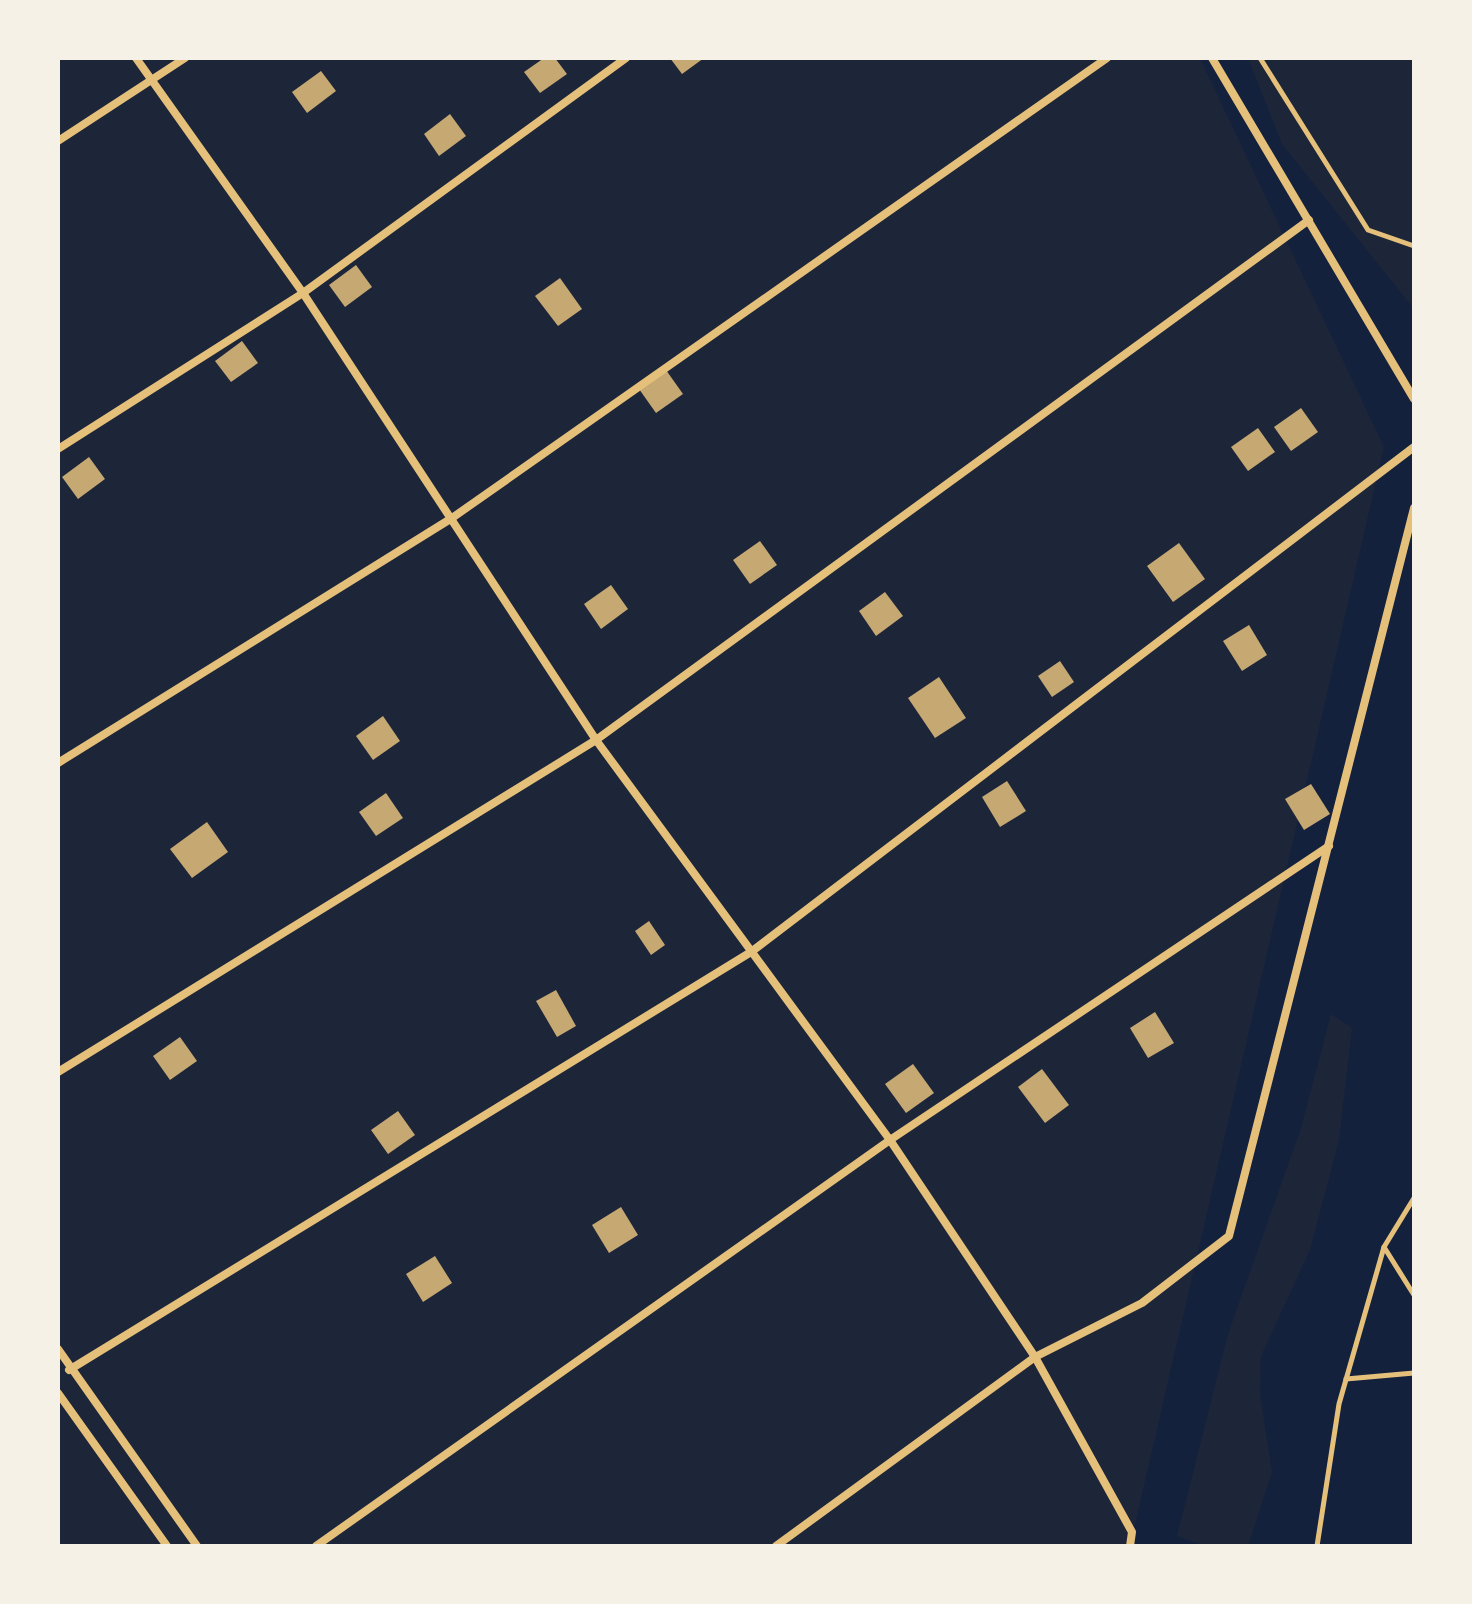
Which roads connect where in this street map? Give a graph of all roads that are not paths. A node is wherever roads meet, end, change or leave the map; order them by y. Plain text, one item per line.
1 (136, 58) edge
2 (185, 58) edge
3 (626, 58) edge
4 (1107, 58) edge
5 (1212, 58) edge
6 (152, 81) junction
7 (58, 141) edge
8 (1310, 220) junction
9 (303, 293) junction
10 (1414, 399) edge
11 (1414, 447) edge
12 (58, 448) edge
13 (1414, 508) edge
14 (452, 518) junction
15 (596, 740) junction
16 (58, 763) edge
17 (1329, 846) junction
18 (751, 952) junction
19 (58, 1072) edge
20 (890, 1140) junction
21 (58, 1349) edge
22 (1034, 1357) junction
23 (69, 1370) junction
24 (58, 1393) edge
25 (166, 1546) edge
26 (196, 1546) edge
27 (316, 1546) edge
28 (776, 1546) edge
29 (1130, 1546) edge

1 - 6 lane
2 - 6 lane
3 - 9 lane
4 - 14 lane
5 - 8 lane
6 - 7 lane
6 - 9 lane
8 - 10 lane
8 - 15 lane
9 - 12 lane
9 - 14 lane
11 - 18 lane
13 - 17 lane
14 - 15 lane
14 - 16 lane
15 - 18 lane
15 - 19 lane
17 - 20 lane
17 - 22 lane
18 - 20 lane
18 - 23 lane
20 - 22 lane
20 - 27 lane
21 - 23 lane
22 - 28 lane
22 - 29 lane
23 - 26 lane
24 - 25 lane

